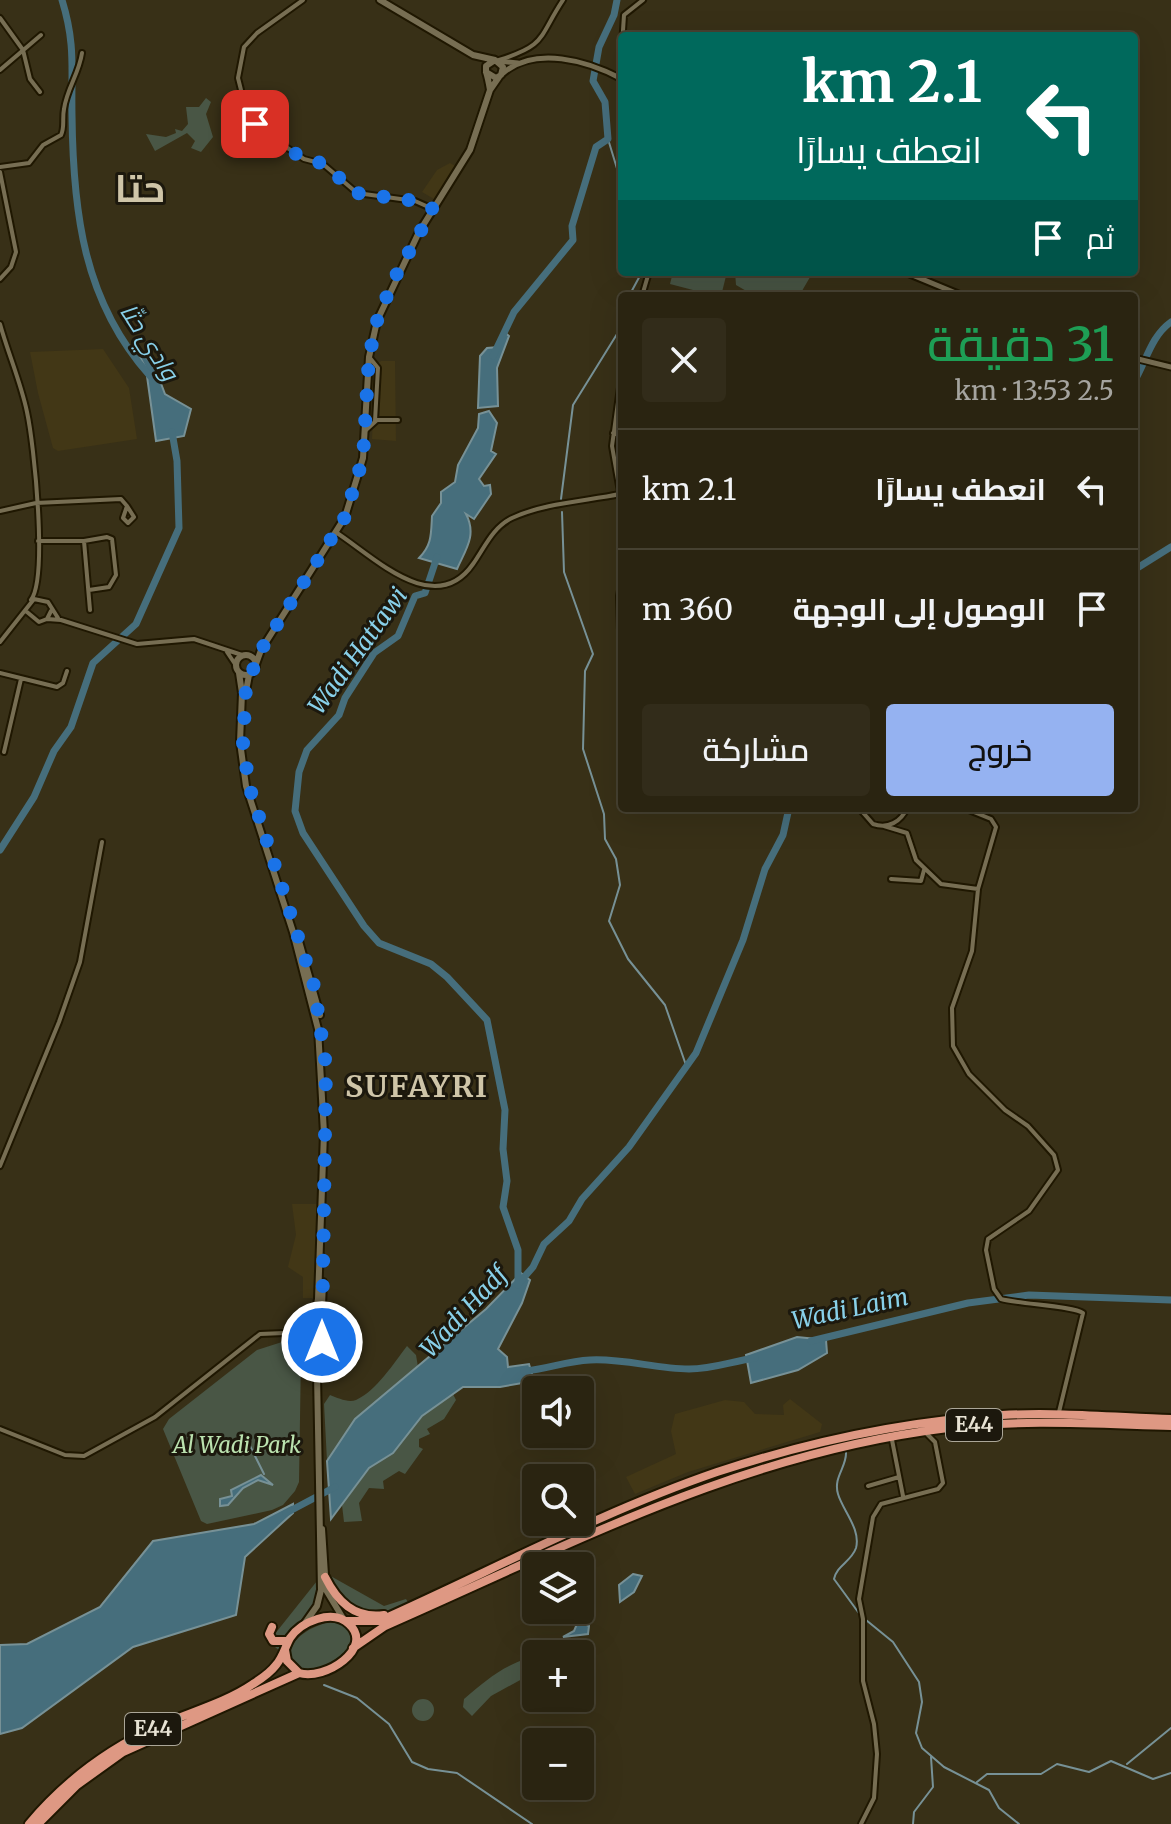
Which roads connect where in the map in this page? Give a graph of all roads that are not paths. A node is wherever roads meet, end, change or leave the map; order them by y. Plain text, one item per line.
1 (303, 0) edge
2 (380, 0) edge
3 (563, 0) edge
4 (643, 0) edge
5 (0, 18) edge
6 (623, 32) edge
7 (41, 35) dead end
8 (23, 50) junction
9 (82, 53) dead end
10 (473, 55) junction
11 (497, 61) junction
12 (519, 63) junction
13 (0, 70) edge
14 (486, 72) junction
15 (500, 76) junction
16 (618, 77) edge
17 (490, 90) junction
18 (40, 92) dead end
19 (0, 170) edge
20 (433, 209) junction
21 (914, 276) edge
22 (0, 280) edge
23 (951, 292) edge
24 (0, 324) edge
25 (369, 357) junction
26 (1138, 359) edge
27 (1171, 367) edge
28 (618, 400) edge
29 (398, 420) dead end
30 (375, 421) junction
31 (366, 430) junction
32 (613, 433) junction
33 (618, 434) edge
34 (618, 477) edge
35 (618, 494) edge
36 (36, 503) junction
37 (127, 506) dead end
38 (0, 511) edge
39 (336, 534) junction
40 (38, 541) junction
41 (84, 541) junction
42 (39, 582) junction
43 (89, 590) junction
44 (31, 600) junction
45 (45, 600) junction
46 (51, 608) junction
47 (27, 609) junction
48 (90, 610) dead end
49 (47, 619) junction
50 (61, 620) junction
51 (34, 622) junction
52 (16, 625) junction
53 (0, 642) edge
54 (266, 642) junction
55 (225, 650) junction
56 (245, 655) junction
57 (235, 664) junction
58 (256, 664) junction
59 (67, 671) dead end
60 (0, 673) edge
61 (239, 673) junction
62 (249, 675) junction
63 (21, 679) junction
64 (4, 752) dead end
65 (862, 812) edge
66 (905, 812) edge
67 (974, 812) edge
68 (884, 826) junction
69 (102, 842) dead end
70 (923, 868) junction
71 (891, 879) dead end
72 (978, 889) junction
73 (0, 1166) edge
74 (311, 1330) junction
75 (321, 1330) junction
76 (294, 1331) junction
77 (310, 1342) junction
78 (320, 1343) junction
79 (1058, 1414) junction
80 (1171, 1419) edge
81 (1171, 1426) edge
82 (0, 1429) edge
83 (944, 1429) junction
84 (922, 1432) junction
85 (891, 1437) junction
86 (935, 1442) junction
87 (801, 1449) junction
88 (780, 1462) junction
89 (899, 1477) junction
90 (868, 1486) dead end
91 (319, 1496) junction
92 (903, 1496) junction
93 (319, 1515) junction
94 (325, 1577) junction
95 (400, 1610) junction
96 (345, 1621) junction
97 (303, 1626) junction
98 (272, 1627) dead end
99 (287, 1646) junction
100 (353, 1648) junction
101 (299, 1673) junction
102 (223, 1704) junction
103 (135, 1725) dead end
104 (140, 1735) junction
105 (29, 1824) edge
106 (38, 1824) edge
107 (861, 1824) edge

1 - 20 street
2 - 10 main road
3 - 11 street
4 - 6 street
5 - 8 street
7 - 8 street
8 - 13 street
8 - 18 street
9 - 19 street
10 - 11 main road
10 - 14 main road
11 - 12 street
11 - 14 main road
11 - 15 main road
12 - 15 street
12 - 16 street
14 - 15 main road
14 - 17 main road
15 - 17 main road
17 - 20 main road
19 - 22 street
20 - 25 main road
21 - 23 street
24 - 36 street
25 - 30 street
25 - 31 main road
26 - 27 street
28 - 32 street
29 - 30 street
30 - 31 street
31 - 39 main road
32 - 33 street
32 - 34 street
35 - 39 street
36 - 37 street
36 - 38 street
36 - 40 street
39 - 54 main road
40 - 41 street
40 - 42 street
41 - 43 street
41 - 43 street
42 - 44 street
42 - 45 street
43 - 48 street
44 - 45 street
44 - 47 street
45 - 46 street
46 - 49 street
46 - 50 street
47 - 51 street
47 - 52 street
49 - 50 street
49 - 51 street
50 - 55 street
51 - 52 street
52 - 53 street
54 - 56 main road
54 - 58 main road
55 - 56 street
55 - 57 street
56 - 57 main road
56 - 58 main road
57 - 61 main road
58 - 62 main road
59 - 63 street
60 - 63 street
61 - 62 main road
61 - 74 main road
62 - 75 main road
63 - 64 street
65 - 68 street
66 - 68 street
67 - 72 street
68 - 70 street
69 - 73 street
70 - 71 street
70 - 72 street
72 - 79 street
74 - 75 main road
74 - 76 street
74 - 77 main road
75 - 78 main road
76 - 77 street
76 - 82 street
77 - 78 main road
77 - 91 main road
78 - 91 main road
79 - 80 highway, E44
79 - 87 highway, E44
81 - 83 highway, E44
83 - 84 highway, E44
83 - 86 street
84 - 85 highway, E44
84 - 86 street
85 - 88 highway, E44
85 - 89 street
86 - 92 street
87 - 88 highway
87 - 95 highway, E44
88 - 100 highway, E44
89 - 90 street
89 - 92 street
91 - 93 main road
92 - 107 street
93 - 94 main road
93 - 97 main road
94 - 95 highway
94 - 96 main road
95 - 96 highway, E44
96 - 97 highway
96 - 100 highway
97 - 99 highway
98 - 99 highway
99 - 101 highway
99 - 102 highway, E44
100 - 101 highway
101 - 102 highway, E44
102 - 104 highway, E44
102 - 106 highway, E44
103 - 104 highway
104 - 105 highway, E44

